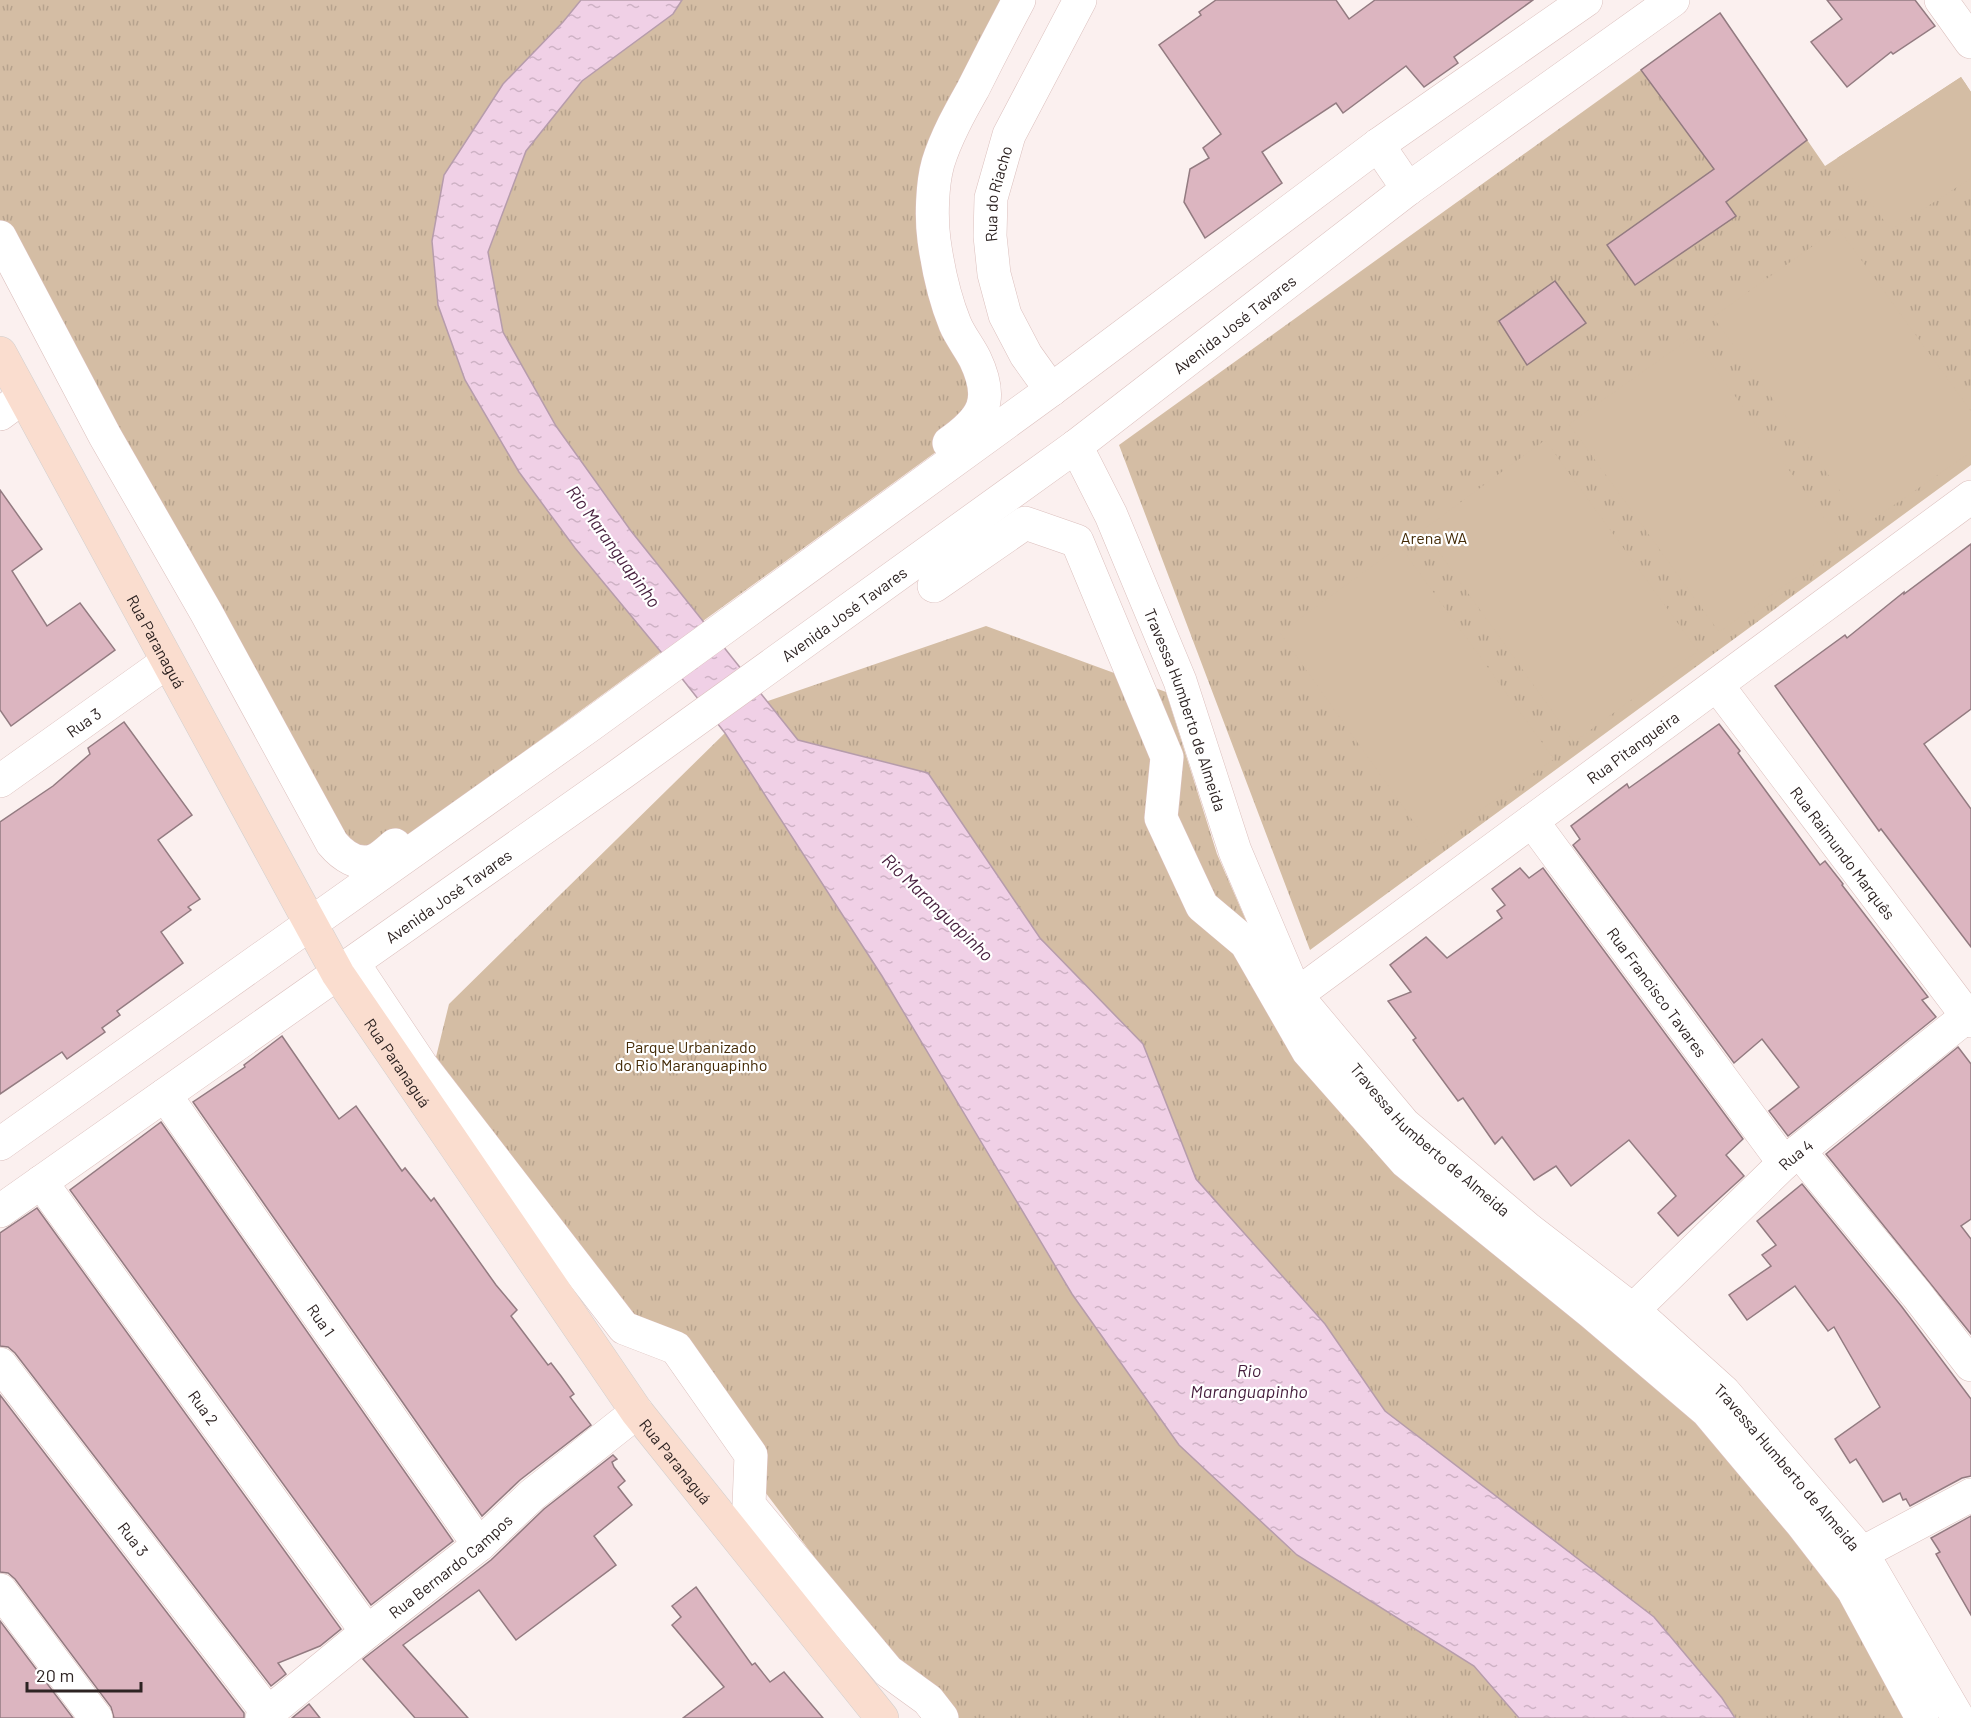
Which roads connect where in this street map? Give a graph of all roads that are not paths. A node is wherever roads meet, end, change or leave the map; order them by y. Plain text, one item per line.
1 (1019, 0) edge
2 (1080, 0) edge
3 (1586, 0) edge
4 (1673, 0) edge
5 (1941, 0) edge
6 (1971, 42) edge
7 (1378, 145) junction
8 (1408, 189) junction
9 (0, 237) edge
10 (0, 353) edge
11 (1052, 390) junction
12 (11, 405) edge
13 (1076, 446) junction
14 (1971, 497) edge
15 (797, 564) junction
16 (934, 586) dead end
17 (166, 662) junction
18 (1717, 685) junction
19 (584, 719) junction
20 (0, 781) edge
21 (1532, 821) junction
22 (310, 922) junction
23 (345, 969) junction
24 (1296, 995) junction
25 (1970, 1017) edge
26 (165, 1095) junction
27 (0, 1144) edge
28 (1791, 1157) junction
29 (41, 1182) junction
30 (0, 1211) edge
31 (1633, 1310) junction
32 (0, 1364) edge
33 (1971, 1365) edge
34 (637, 1412) junction
35 (1971, 1495) edge
36 (479, 1545) junction
37 (1862, 1553) junction
38 (0, 1590) edge
39 (367, 1632) junction
40 (265, 1715) edge
41 (96, 1718) edge
42 (882, 1718) edge
43 (942, 1718) edge
44 (1922, 1718) edge
45 (1958, 1718) edge

1 - 15 street
2 - 11 street, Rua do Riacho
3 - 7 street
4 - 8 street, Avenida José Tavares
5 - 6 street
7 - 8 street
7 - 11 street
8 - 13 street, Avenida José Tavares
9 - 19 street
10 - 12 main road, Rua Paranaguá
11 - 15 street
12 - 17 main road, Rua Paranaguá
13 - 23 street, Avenida José Tavares
13 - 24 street, Travessa Humberto de Almeida
14 - 18 street, Rua Pitangueira
15 - 19 street
16 - 44 street
17 - 20 street, Rua 3
17 - 22 main road, Rua Paranaguá
18 - 21 street, Rua Pitangueira
18 - 25 street, Rua Raimundo Marquês
19 - 22 street
21 - 24 street, Rua Pitangueira
21 - 28 street, Rua Francisco Tavares
22 - 23 main road, Rua Paranaguá
22 - 27 street
23 - 26 street, Avenida José Tavares
23 - 34 main road, Rua Paranaguá
23 - 43 street
24 - 31 street, Travessa Humberto de Almeida
25 - 28 street, Rua 4
26 - 29 street, Avenida José Tavares
26 - 36 street, Rua 1
28 - 31 street, Rua 4
28 - 33 street, Rua Francisco Tavares
29 - 30 street, Avenida José Tavares
29 - 39 street, Rua 2
31 - 37 street, Travessa Humberto de Almeida
32 - 40 street, Rua 3
34 - 36 street, Rua Bernardo Campos
34 - 42 main road, Rua Paranaguá
35 - 37 street
36 - 39 street, Rua Bernardo Campos
37 - 45 street, Travessa Humberto de Almeida
38 - 41 street
39 - 40 street, Rua Bernardo Campos

